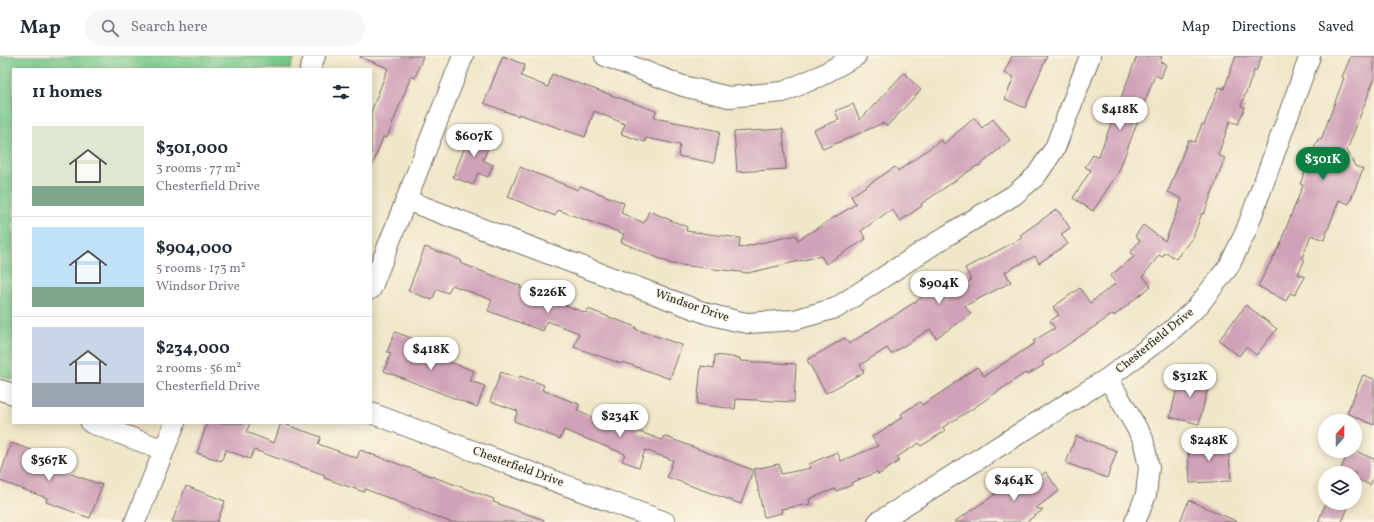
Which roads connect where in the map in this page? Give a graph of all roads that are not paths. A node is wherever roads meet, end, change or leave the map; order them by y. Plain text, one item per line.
1 (315, 56) edge
2 (463, 56) edge
3 (605, 56) edge
4 (856, 56) edge
5 (1090, 56) edge
6 (1310, 56) edge
7 (310, 68) edge
8 (406, 200) junction
9 (372, 286) edge
10 (1108, 378) junction
11 (0, 390) edge
12 (12, 394) edge
13 (372, 413) edge
14 (94, 424) edge
15 (175, 424) edge
16 (164, 450) junction
17 (135, 522) edge
18 (665, 522) edge
19 (878, 522) edge
20 (1135, 522) edge

1 - 7 street
2 - 8 street
3 - 4 street
5 - 8 street, Windsor Drive
6 - 10 street, Chesterfield Drive
8 - 9 street
10 - 19 street, Chesterfield Drive
10 - 20 street
11 - 12 street
13 - 18 street, Chesterfield Drive
14 - 16 street
15 - 16 street
16 - 17 street

